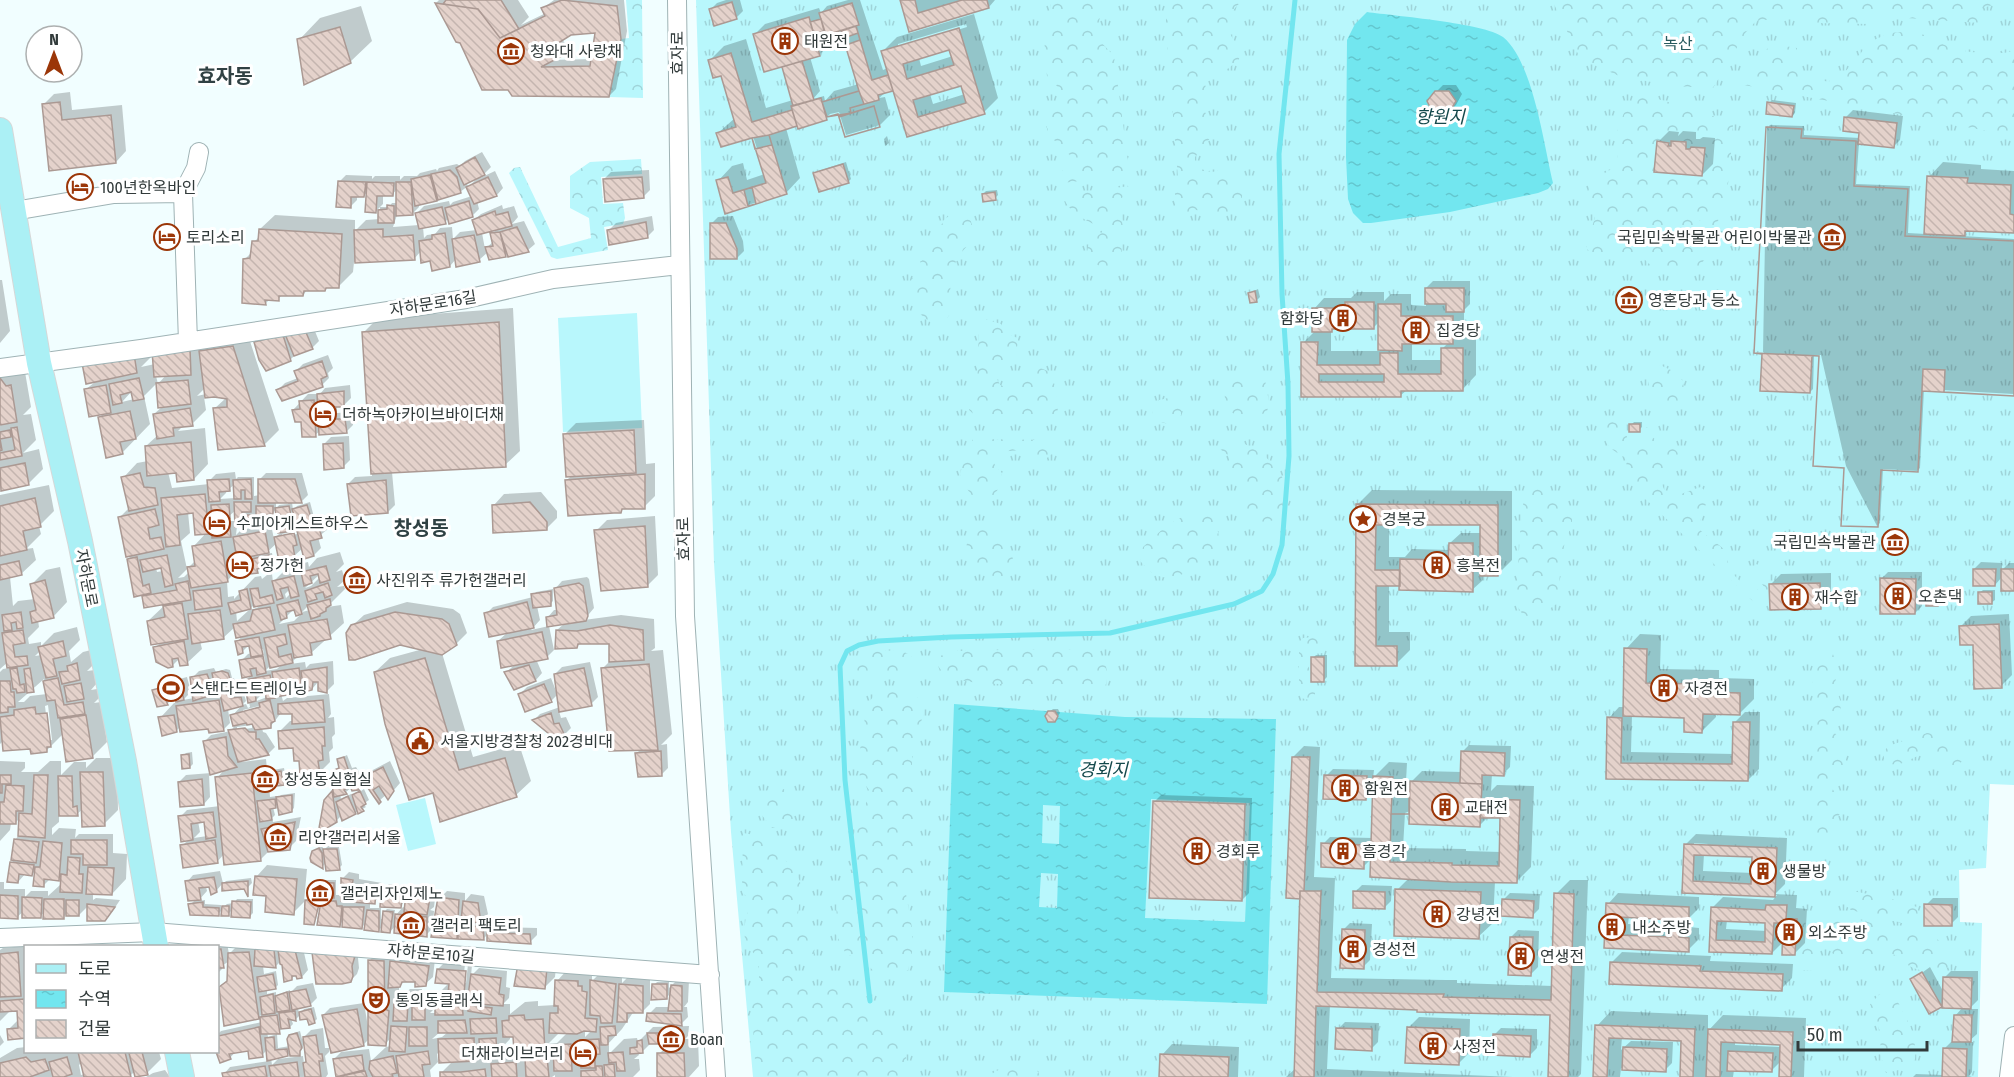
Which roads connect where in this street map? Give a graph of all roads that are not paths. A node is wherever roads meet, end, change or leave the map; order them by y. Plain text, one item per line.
1 (677, 0) edge
2 (0, 130) edge
3 (199, 152) dead end
4 (183, 193) junction
5 (14, 211) junction
6 (679, 265) junction
7 (188, 342) junction
8 (39, 363) junction
9 (0, 368) edge
10 (0, 938) edge
11 (154, 939) edge
12 (710, 975) junction
13 (2014, 1036) edge
14 (177, 1053) edge
15 (182, 1077) edge
16 (716, 1077) edge
17 (2009, 1077) edge

1 - 6 street, 효자로
2 - 5 main road, 자하문로
3 - 4 street
4 - 5 street
4 - 7 street
5 - 8 main road, 자하문로
6 - 7 street, 자하문로16길
6 - 12 street, 효자로
7 - 8 street, 자하문로16길
8 - 9 street, 자하문로16길
8 - 11 main road, 자하문로
10 - 11 street, 자하문로10길
11 - 12 street, 자하문로10길
12 - 16 street, 효자로
13 - 17 street
14 - 15 main road

